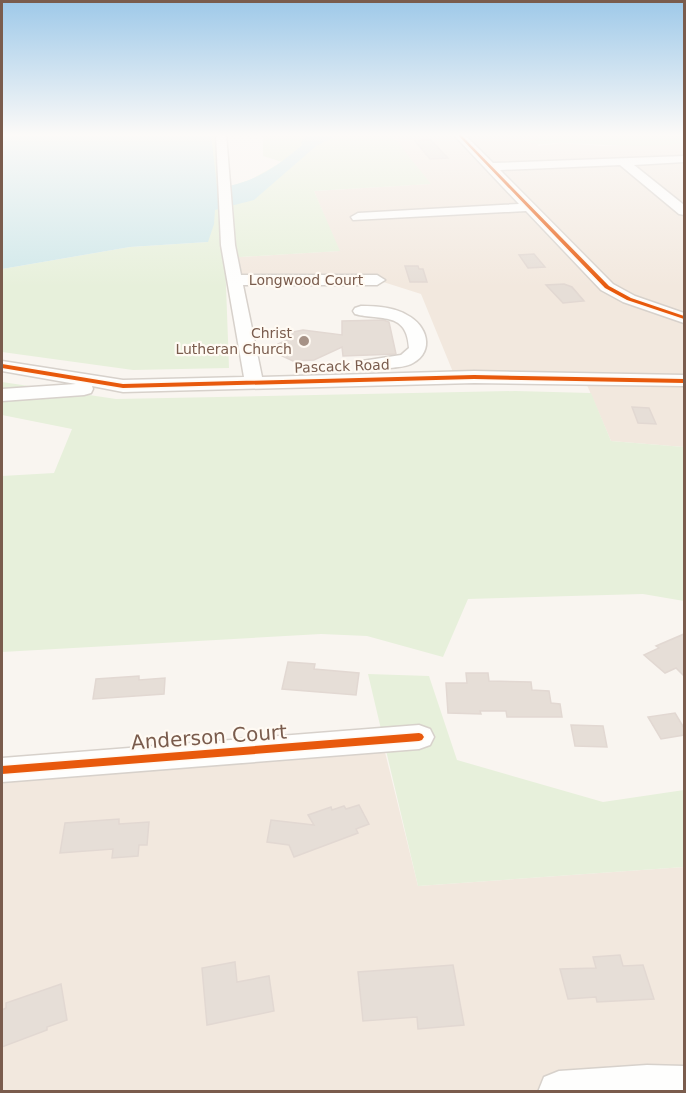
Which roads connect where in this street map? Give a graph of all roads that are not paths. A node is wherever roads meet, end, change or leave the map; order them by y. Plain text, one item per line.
1 (225, 185) edge
2 (507, 185) edge
3 (652, 185) edge
4 (528, 207) junction
5 (684, 211) edge
6 (358, 218) dead end
7 (235, 280) junction
8 (376, 280) dead end
9 (361, 311) dead end
10 (684, 318) edge
11 (2, 366) edge
12 (253, 374) junction
13 (684, 381) edge
14 (123, 386) junction
15 (2, 395) edge
16 (419, 737) dead end
17 (2, 770) edge
18 (684, 1087) edge
19 (559, 1092) edge

1 - 7 street
2 - 4 street
3 - 5 street
4 - 6 street
4 - 10 street
7 - 8 street, Longwood Court
7 - 12 street
9 - 12 street
11 - 14 street, Pascack Road
12 - 13 street, Pascack Road
12 - 14 street, Pascack Road
14 - 15 street
16 - 17 street, Anderson Court
18 - 19 street

